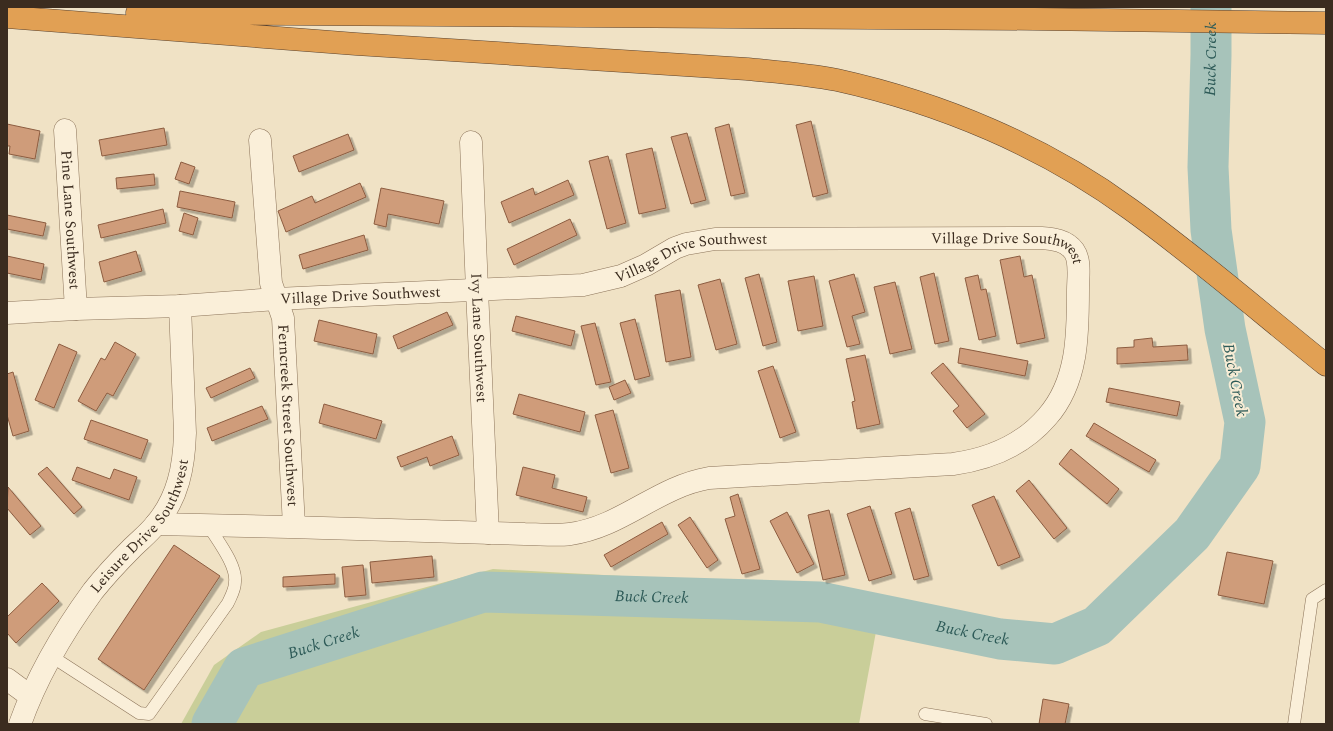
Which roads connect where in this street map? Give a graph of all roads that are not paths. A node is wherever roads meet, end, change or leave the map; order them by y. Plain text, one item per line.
1 (7, 12) edge
2 (7, 17) edge
3 (1326, 22) edge
4 (65, 130) dead end
5 (260, 140) dead end
6 (471, 142) dead end
7 (476, 290) junction
8 (276, 299) junction
9 (180, 306) junction
10 (76, 309) junction
11 (7, 313) edge
12 (1322, 362) edge
13 (156, 524) junction
14 (208, 525) junction
15 (294, 526) junction
16 (488, 533) junction
17 (1326, 590) edge
18 (51, 656) junction
19 (7, 679) edge
20 (30, 696) junction
21 (925, 714) dead end
22 (20, 724) edge
23 (986, 724) edge
24 (1294, 724) edge

1 - 3 highway
2 - 12 highway
4 - 10 street, Pine Lane Southwest
5 - 8 street, Ferncreek Street Southwest
6 - 7 street, Ivy Lane Southwest
7 - 8 street, Village Drive Southwest
7 - 16 street, Ivy Lane Southwest
7 - 16 street, Village Drive Southwest
8 - 9 street, Village Drive Southwest
8 - 15 street, Ferncreek Street Southwest
9 - 10 street, Village Drive Southwest
9 - 13 street, Leisure Drive Southwest
10 - 11 street, Village Drive Southwest
13 - 14 street, Village Drive Southwest
13 - 18 street, Leisure Drive Southwest
14 - 15 street, Village Drive Southwest
14 - 18 lane
15 - 16 street, Village Drive Southwest
17 - 24 lane
18 - 20 street, Leisure Drive Southwest
19 - 20 street
20 - 22 street, Leisure Drive Southwest
21 - 23 lane

